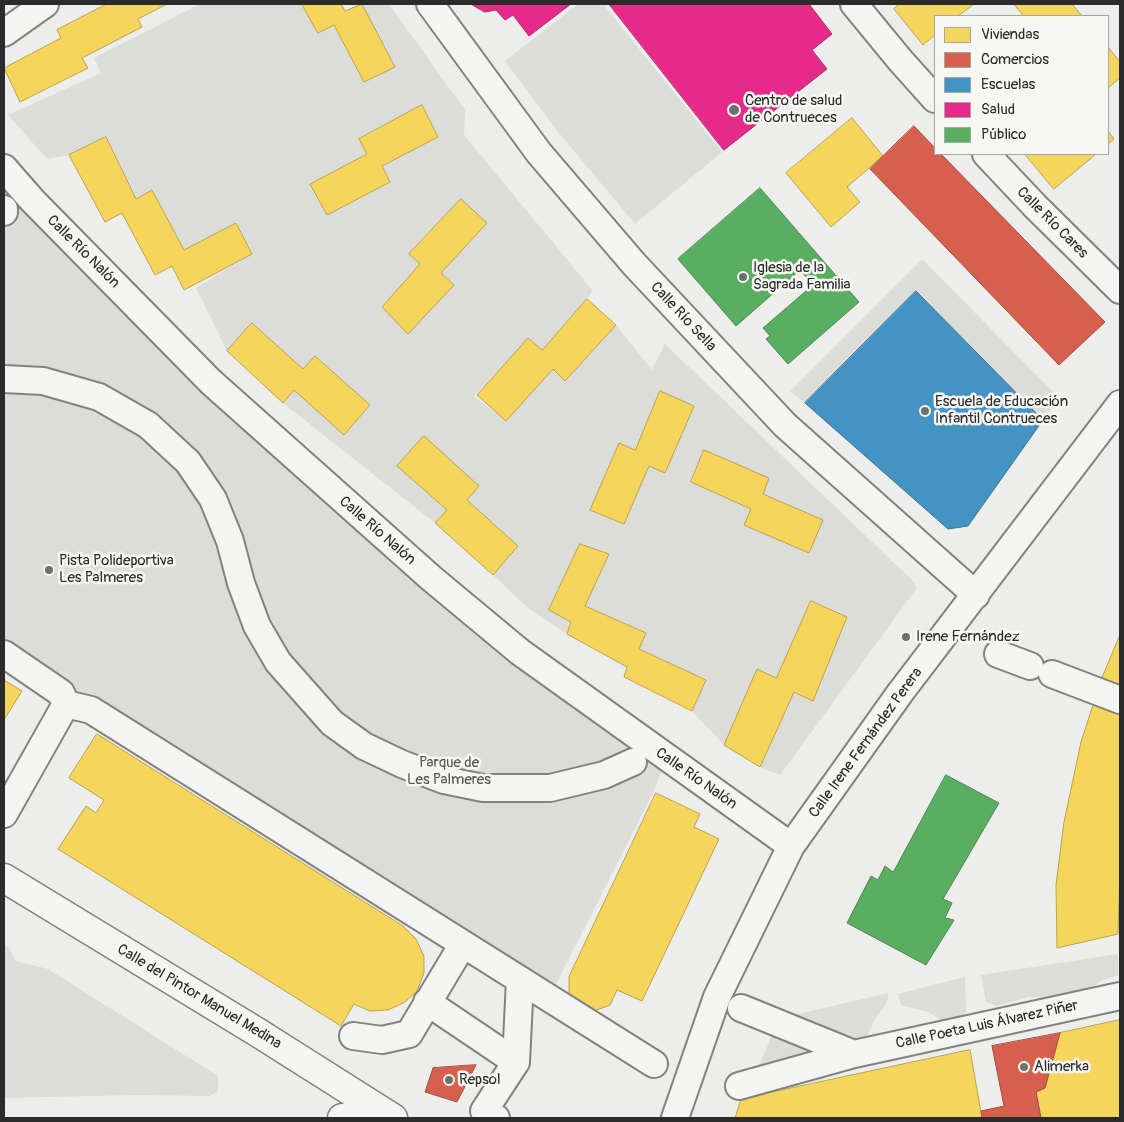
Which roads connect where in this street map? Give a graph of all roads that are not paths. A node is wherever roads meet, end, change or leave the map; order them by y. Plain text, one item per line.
1 (45, 4) edge
2 (430, 4) edge
3 (854, 4) edge
4 (4, 33) edge
5 (934, 98) edge
6 (987, 155) edge
7 (4, 168) edge
8 (1120, 290) edge
9 (4, 379) edge
10 (1120, 404) edge
11 (976, 595) junction
12 (4, 654) edge
13 (998, 654) dead end
14 (1120, 700) edge
15 (66, 704) junction
16 (633, 762) dead end
17 (4, 814) edge
18 (791, 846) junction
19 (4, 878) edge
20 (462, 944) junction
21 (520, 980) junction
22 (1120, 996) edge
23 (427, 1002) junction
24 (741, 1008) dead end
25 (352, 1036) dead end
26 (854, 1054) junction
27 (516, 1062) junction
28 (654, 1064) dead end
29 (739, 1086) dead end
30 (388, 1115) edge
31 (342, 1118) edge
32 (496, 1118) edge
33 (675, 1118) edge

1 - 4 street
2 - 11 street, Calle Río Sella
3 - 5 street
6 - 8 street, Calle Río Cares
7 - 18 street, Calle Río Nalón
9 - 16 street
10 - 11 street, Calle Irene Fernández Perera
11 - 18 street, Calle Irene Fernández Perera
12 - 15 street
13 - 14 street
15 - 17 street
15 - 20 street
18 - 33 street, Calle Irene Fernández Perera
19 - 30 main road, Calle del Pintor Manuel Medina
20 - 21 street
20 - 23 street
21 - 27 street
21 - 28 street
22 - 26 street, Calle Poeta Luis Álvarez Piñer
23 - 25 street
23 - 27 street
24 - 26 street
26 - 29 street, Calle Poeta Luis Álvarez Piñer
27 - 32 street
30 - 31 main road

